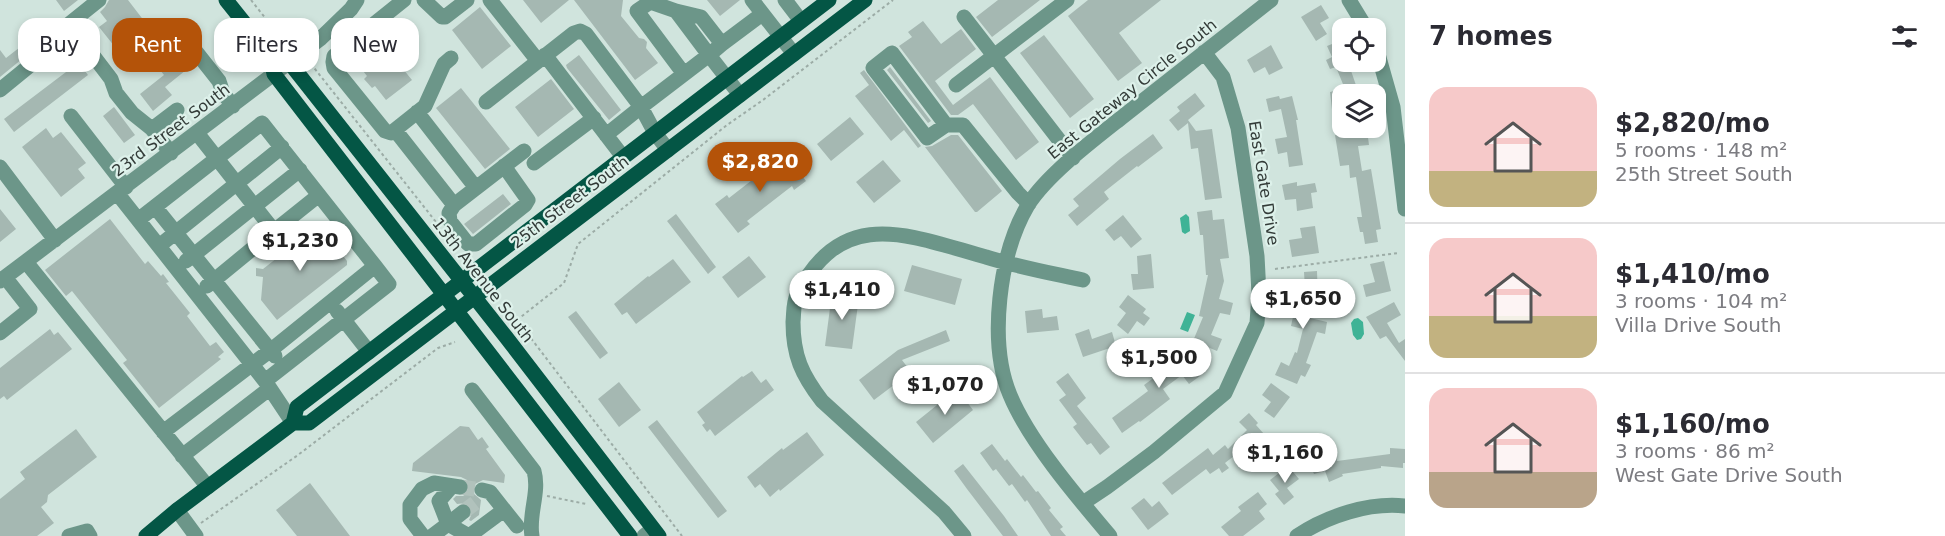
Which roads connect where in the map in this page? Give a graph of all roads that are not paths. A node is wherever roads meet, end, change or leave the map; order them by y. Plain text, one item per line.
1 (99, 0) edge
2 (226, 0) edge
3 (357, 0) edge
4 (404, 0) edge
5 (424, 0) edge
6 (467, 0) edge
7 (490, 0) edge
8 (752, 0) edge
9 (784, 0) edge
10 (829, 0) edge
11 (865, 0) edge
12 (1067, 0) edge
13 (1271, 0) edge
14 (1349, 0) edge
15 (676, 11) junction
16 (762, 14) junction
17 (964, 16) dead end
18 (240, 18) edge
19 (1360, 18) edge
20 (801, 21) junction
21 (780, 37) junction
22 (319, 38) edge
23 (722, 44) junction
24 (1204, 52) junction
25 (794, 54) junction
26 (709, 55) junction
27 (994, 56) junction
28 (451, 58) dead end
29 (542, 58) junction
30 (202, 59) edge
31 (22, 72) edge
32 (276, 72) edge
33 (297, 72) edge
34 (1386, 72) edge
35 (274, 74) junction
36 (684, 74) junction
37 (727, 78) junction
38 (956, 85) dead end
39 (0, 90) edge
40 (740, 95) junction
41 (486, 102) dead end
42 (1399, 105) edge
43 (233, 106) junction
44 (641, 107) junction
45 (177, 110) dead end
46 (417, 112) junction
47 (71, 116) dead end
48 (594, 118) junction
49 (946, 125) junction
50 (152, 129) junction
51 (394, 130) junction
52 (197, 133) junction
53 (654, 133) junction
54 (606, 135) junction
55 (282, 147) junction
56 (668, 150) junction
57 (171, 153) junction
58 (623, 157) junction
59 (217, 158) junction
60 (1073, 158) junction
61 (504, 166) junction
62 (300, 170) junction
63 (2, 173) edge
64 (237, 183) junction
65 (476, 188) junction
66 (122, 190) junction
67 (319, 195) junction
68 (1029, 204) junction
69 (454, 205) junction
70 (254, 206) junction
71 (155, 207) junction
72 (1405, 209) edge
73 (138, 220) junction
74 (274, 231) junction
75 (176, 232) junction
76 (51, 234) junction
77 (159, 246) junction
78 (194, 254) junction
79 (26, 262) junction
80 (1006, 263) junction
81 (375, 266) junction
82 (176, 268) junction
83 (3, 279) edge
84 (214, 280) junction
85 (1083, 280) dead end
86 (461, 282) junction
87 (197, 294) junction
88 (444, 294) junction
89 (474, 298) junction
90 (330, 302) junction
91 (457, 311) junction
92 (343, 319) junction
93 (0, 333) edge
94 (271, 350) junction
95 (369, 352) junction
96 (252, 365) junction
97 (283, 366) junction
98 (267, 385) junction
99 (472, 390) dead end
100 (293, 423) junction
101 (163, 432) junction
102 (182, 456) junction
103 (208, 487) junction
104 (482, 497) tunnel mouth
105 (1083, 503) junction
106 (500, 505) junction
107 (1405, 506) edge
108 (177, 510) junction
109 (463, 512) tunnel mouth
110 (448, 524) junction
111 (517, 526) dead end
112 (194, 533) edge
113 (652, 534) edge
114 (69, 536) edge
115 (90, 536) edge
116 (146, 536) edge
117 (423, 536) edge
118 (432, 536) edge
119 (469, 536) edge
120 (532, 536) edge
121 (630, 536) edge
122 (964, 536) edge
123 (1110, 536) edge
124 (1297, 536) edge

1 - 50 street
2 - 18 main road
3 - 22 street, 23rd Street South
4 - 51 street
5 - 6 street
7 - 29 street
8 - 16 street
9 - 20 street
10 - 20 main road, 25th Street South
11 - 25 main road, 25th Street South
12 - 27 street
13 - 24 street, East Gateway Circle South
14 - 19 street
15 - 23 street
15 - 26 street
15 - 36 street
16 - 21 street
16 - 23 street
17 - 27 street
20 - 21 main road, 25th Street South
21 - 25 street
21 - 37 main road, 25th Street South
23 - 26 street
24 - 60 street, East Gateway Circle South
24 - 105 street, East Gate Drive
25 - 40 main road, 25th Street South
26 - 36 street
26 - 37 street
27 - 38 street
27 - 60 street
28 - 46 street
29 - 41 street
29 - 44 street
29 - 48 street
30 - 43 street
31 - 39 street
32 - 35 street, 23rd Street South
33 - 86 main road, 13th Avenue South
34 - 42 street
35 - 43 street, 23rd Street South
35 - 88 main road
36 - 44 street
37 - 40 street
37 - 53 main road, 25th Street South
40 - 56 main road, 25th Street South
42 - 72 street
43 - 52 street, 23rd Street South
44 - 53 street
44 - 54 street
45 - 50 street
46 - 51 street
46 - 65 street
47 - 66 street
48 - 54 street
48 - 61 street
49 - 49 street
49 - 68 street
50 - 57 street
51 - 69 street
52 - 57 street, 23rd Street South
52 - 59 street
53 - 56 street
53 - 58 main road, 25th Street South
54 - 58 street
55 - 59 street
55 - 62 street
55 - 64 street
56 - 89 main road, 25th Street South
57 - 66 street, 23rd Street South
58 - 86 main road, 25th Street South
59 - 64 street
59 - 71 street
60 - 68 street, East Gateway Circle South
61 - 65 street
61 - 69 street
62 - 67 street
62 - 70 street
63 - 76 street
64 - 70 street
64 - 75 street
65 - 69 street
66 - 73 street
66 - 76 street, 23rd Street South
67 - 74 street
67 - 81 street
68 - 80 street, East Gateway Circle South
70 - 74 street
70 - 78 street
71 - 73 street
71 - 75 street
73 - 77 street
74 - 84 street
75 - 77 street
75 - 78 street
76 - 79 street, 23rd Street South
77 - 82 street
78 - 82 street
78 - 84 street
79 - 83 street, 23rd Street South
79 - 101 street
80 - 85 street
80 - 105 street, East Gateway Circle South
80 - 122 street
81 - 90 street
81 - 92 street
82 - 87 street
83 - 93 street
84 - 87 street
84 - 94 street
86 - 88 main road, 25th Street South
86 - 89 main road, 13th Avenue South
87 - 96 street
88 - 91 main road
88 - 95 main road, 25th Street South
89 - 91 main road, 25th Street South
89 - 113 main road, 13th Avenue South
90 - 92 street
90 - 94 street
91 - 100 main road, 25th Street South
91 - 121 main road
92 - 95 street
92 - 97 street
94 - 96 street
94 - 97 street
95 - 100 main road, 25th Street South
96 - 98 street
96 - 101 street
97 - 98 street
98 - 100 street
98 - 102 street
99 - 120 street
100 - 103 main road, 25th Street South
101 - 102 street
102 - 103 street
103 - 108 main road, 25th Street South
104 - 106 street
105 - 123 street, East Gateway Circle South
106 - 111 street
106 - 119 street
107 - 124 street
108 - 112 street
108 - 116 main road, 25th Street South
109 - 110 street
110 - 117 street
110 - 118 street
110 - 119 street
114 - 115 street

